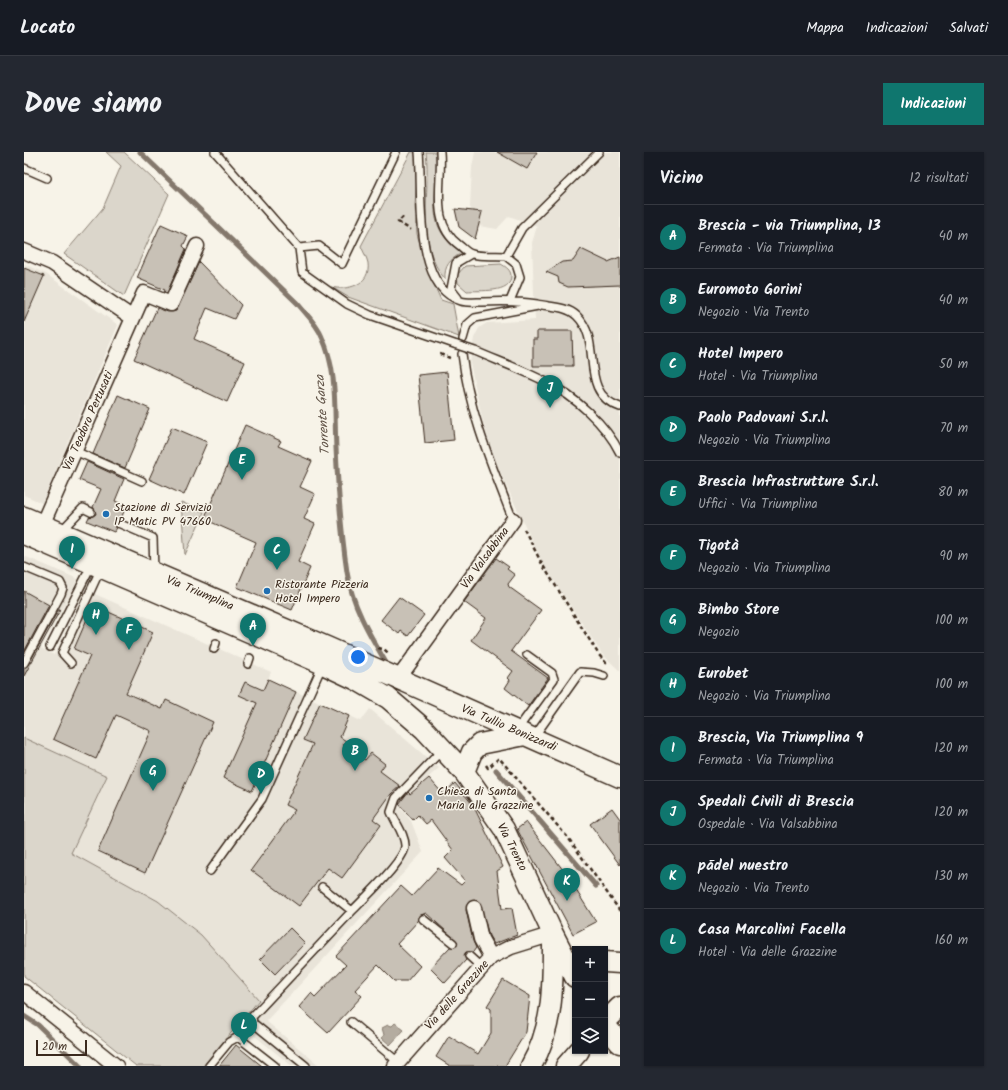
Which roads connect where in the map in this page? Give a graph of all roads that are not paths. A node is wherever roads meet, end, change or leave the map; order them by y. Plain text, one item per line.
1 (215, 152) edge
2 (396, 152) edge
3 (419, 152) edge
4 (440, 152) edge
5 (599, 152) edge
6 (24, 168) edge
7 (47, 178) dead end
8 (197, 246) dead end
9 (298, 248) junction
10 (24, 250) edge
11 (471, 254) junction
12 (506, 256) junction
13 (510, 301) junction
14 (462, 302) junction
15 (542, 306) junction
16 (133, 318) junction
17 (463, 336) dead end
18 (462, 354) dead end
19 (620, 407) edge
20 (75, 451) junction
21 (620, 453) edge
22 (142, 480) dead end
23 (91, 512) dead end
24 (24, 517) edge
25 (517, 522) joint
26 (118, 524) dead end
27 (51, 528) junction
28 (24, 534) edge
29 (97, 566) junction
30 (24, 567) edge
31 (154, 573) junction
32 (50, 647) dead end
33 (527, 655) dead end
34 (24, 663) edge
35 (71, 663) dead end
36 (323, 664) junction
37 (604, 676) dead end
38 (398, 680) junction
39 (371, 687) joint
40 (524, 735) junction
41 (443, 749) junction
42 (464, 772) junction
43 (620, 777) edge
44 (210, 871) dead end
45 (322, 888) dead end
46 (474, 908) dead end
47 (352, 911) junction
48 (423, 919) dead end
49 (553, 934) junction
50 (453, 943) dead end
51 (572, 950) edge
52 (469, 956) dead end
53 (491, 957) junction
54 (608, 962) edge
55 (620, 964) edge
56 (481, 967) junction
57 (572, 971) edge
58 (24, 992) edge
59 (620, 1007) edge
60 (608, 1019) edge
61 (351, 1022) dead end
62 (608, 1029) edge
63 (620, 1043) edge
64 (576, 1054) edge
65 (396, 1064) edge
66 (116, 1066) edge
67 (209, 1066) edge
68 (275, 1066) edge
69 (306, 1066) edge
70 (531, 1066) edge
71 (566, 1066) edge

1 - 9 lane
2 - 9 lane
3 - 14 lane
4 - 11 lane
5 - 12 lane
6 - 7 lane
8 - 16 street, Via Teodoro Pertusati
9 - 21 lane, bridge
10 - 16 street
11 - 12 lane
11 - 14 lane
12 - 13 lane
13 - 14 lane
13 - 15 lane
15 - 17 lane
15 - 19 lane
16 - 20 street, Via Teodoro Pertusati
18 - 25 lane, Via Valsabbina
20 - 22 lane
20 - 27 street, Via Teodoro Pertusati
23 - 27 lane
24 - 27 main road, Via Triumplina
25 - 38 street, Via Valsabbina
26 - 31 lane
27 - 31 main road, Via Triumplina
28 - 29 main road, Via Triumplina
29 - 32 lane
29 - 35 lane
29 - 36 main road, Via Triumplina
30 - 34 lane
31 - 38 main road, Via Triumplina
33 - 40 lane
36 - 39 main road, Via Triumplina
36 - 44 lane
37 - 40 lane
38 - 40 main road, Via Tullio Bonizzardi
39 - 41 main road, Via Trento
40 - 42 main road
40 - 43 main road, Via Tullio Bonizzardi
41 - 42 main road, Via Trento
41 - 47 lane
42 - 49 main road, Via Trento
45 - 47 lane
46 - 53 street
47 - 69 lane
48 - 50 lane
49 - 51 main road
49 - 53 street, Via delle Grazzine
49 - 57 main road, Via Trento
49 - 70 main road
52 - 56 lane
53 - 56 street, Via delle Grazzine
54 - 55 main road
56 - 65 street, Via delle Grazzine
58 - 66 street
59 - 60 main road
61 - 65 lane
62 - 63 main road
64 - 71 main road
67 - 68 lane

